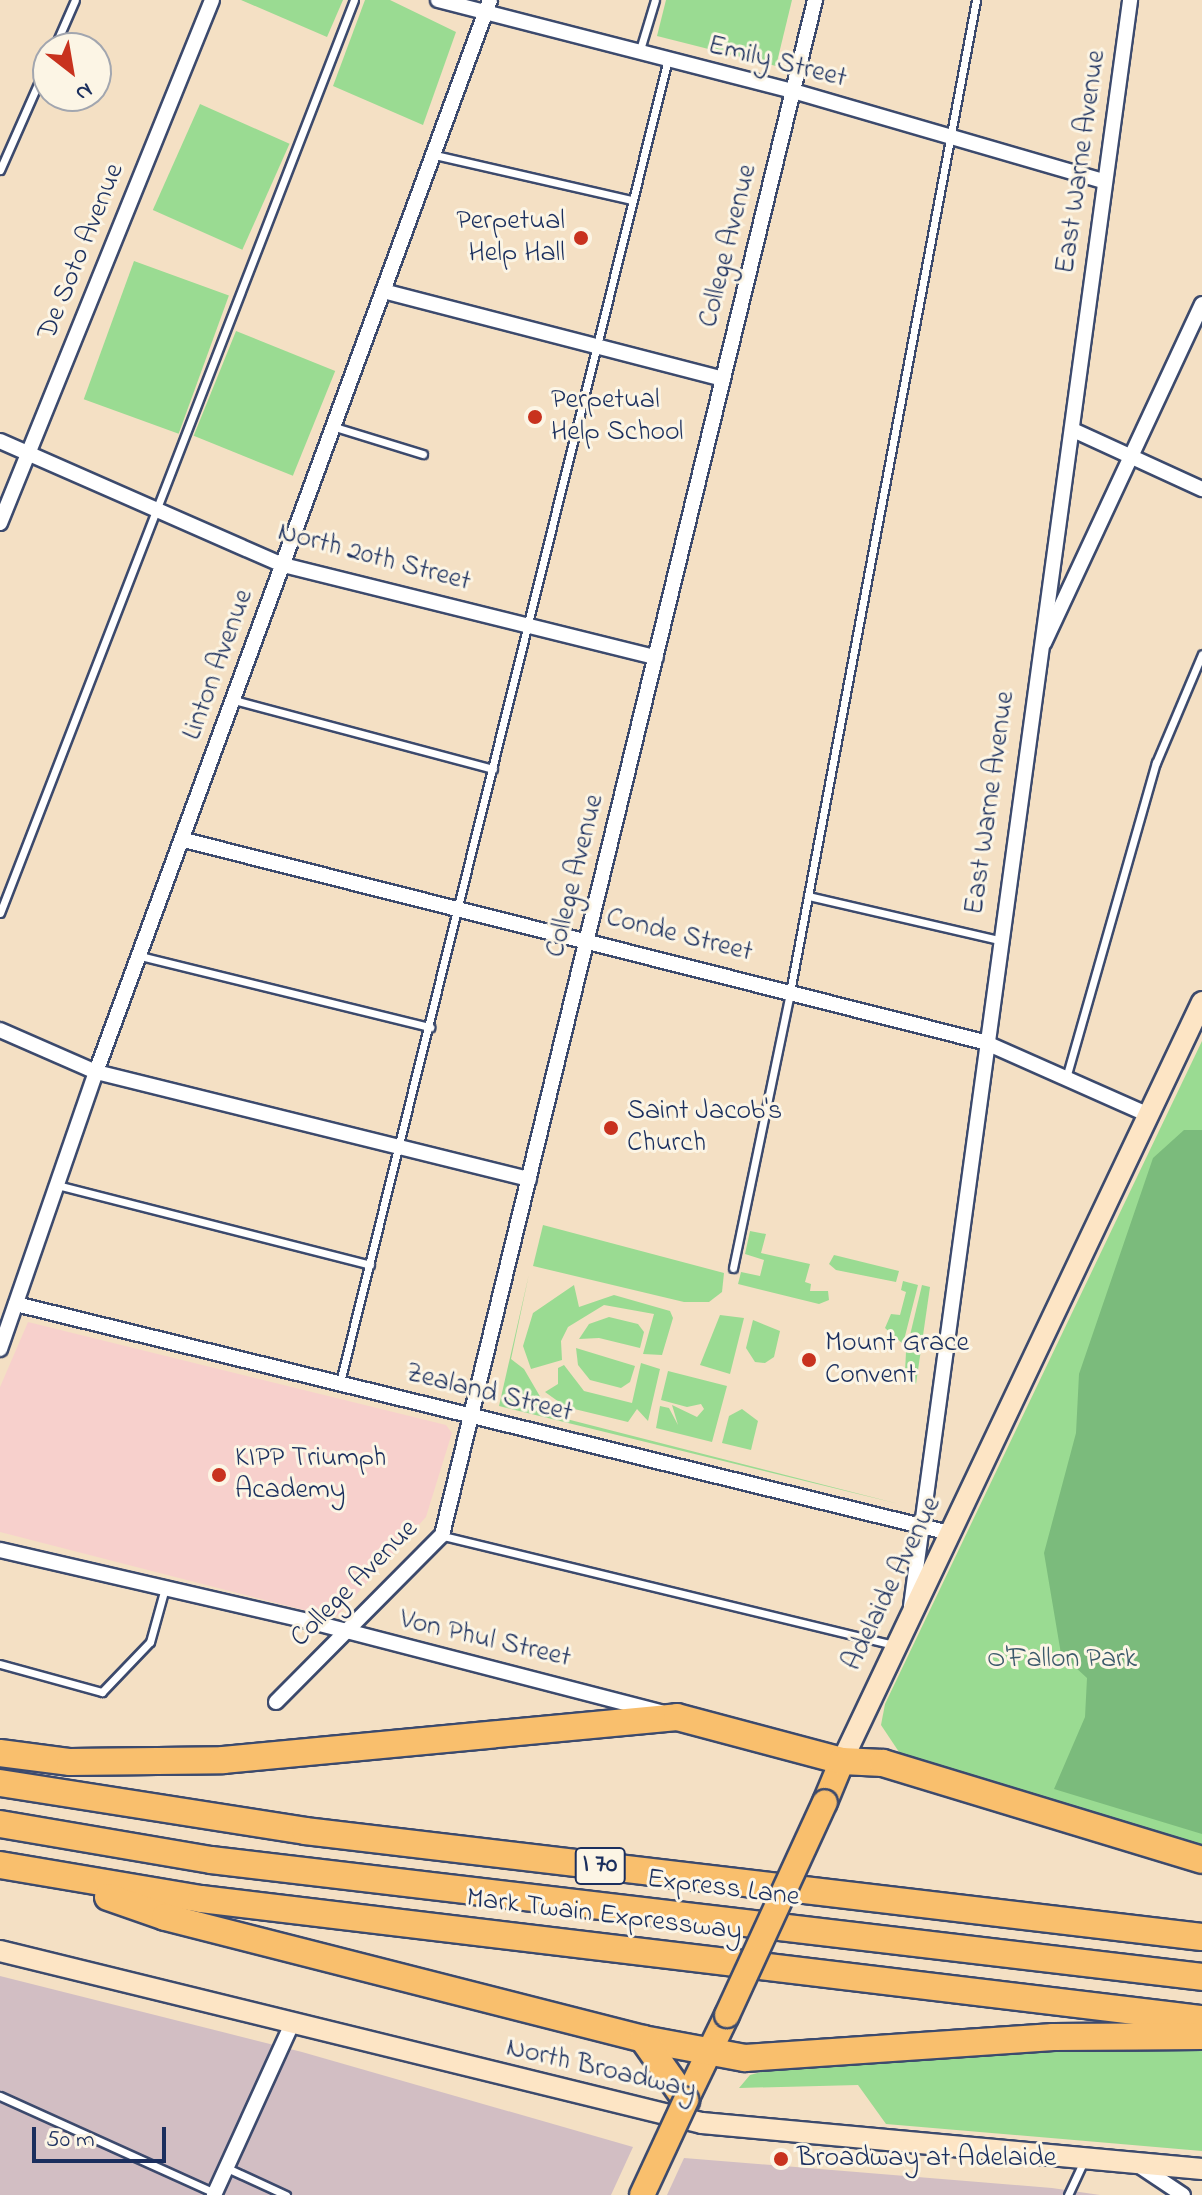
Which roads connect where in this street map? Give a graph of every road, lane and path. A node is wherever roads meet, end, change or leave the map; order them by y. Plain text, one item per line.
1 (75, 0) edge
2 (212, 0) edge
3 (354, 0) edge
4 (438, 0) edge
5 (490, 0) edge
6 (655, 0) edge
7 (815, 0) edge
8 (976, 0) edge
9 (1130, 0) edge
10 (485, 15) junction
11 (61, 32) edge
12 (638, 55) junction
13 (667, 63) junction
14 (793, 91) junction
15 (32, 97) edge
16 (951, 137) junction
17 (435, 155) junction
18 (0, 170) edge
19 (1103, 181) junction
20 (632, 200) junction
21 (387, 292) junction
22 (1202, 304) edge
23 (596, 346) junction
24 (723, 379) junction
25 (335, 427) junction
26 (1073, 430) junction
27 (0, 441) edge
28 (28, 454) junction
29 (423, 454) dead end
30 (1132, 457) junction
31 (1202, 489) edge
32 (156, 510) junction
33 (0, 523) edge
34 (283, 565) junction
35 (529, 626) junction
36 (1202, 654) edge
37 (656, 657) junction
38 (1037, 658) junction
39 (234, 700) junction
40 (493, 769) junction
41 (184, 840) junction
42 (808, 896) junction
43 (459, 908) junction
44 (0, 913) edge
45 (587, 939) junction
46 (998, 940) junction
47 (140, 956) junction
48 (790, 992) junction
49 (1202, 1002) edge
50 (430, 1027) junction
51 (0, 1030) edge
52 (984, 1042) junction
53 (96, 1072) junction
54 (1066, 1078) junction
55 (1149, 1115) junction
56 (401, 1148) junction
57 (529, 1179) junction
58 (57, 1185) junction
59 (370, 1265) junction
60 (733, 1268) dead end
61 (16, 1304) junction
62 (0, 1349) edge
63 (340, 1384) junction
64 (471, 1417) junction
65 (921, 1525) junction
66 (950, 1533) junction
67 (442, 1535) junction
68 (0, 1550) edge
69 (165, 1588) junction
70 (909, 1614) junction
71 (344, 1632) junction
72 (895, 1645) junction
73 (0, 1664) edge
74 (276, 1702) dead end
75 (677, 1717) junction
76 (0, 1753) edge
77 (842, 1761) junction
78 (0, 1783) edge
79 (0, 1824) edge
80 (1202, 1860) edge
81 (0, 1865) edge
82 (36, 1873) junction
83 (1202, 1937) edge
84 (0, 1951) edge
85 (1202, 1977) edge
86 (1202, 2019) edge
87 (292, 2024) junction
88 (1202, 2036) edge
89 (643, 2039) junction
90 (710, 2051) junction
91 (0, 2096) edge
92 (680, 2109) junction
93 (1085, 2159) junction
94 (1135, 2163) junction
95 (227, 2168) junction
96 (1202, 2169) edge
97 (215, 2194) edge
98 (286, 2195) edge
99 (636, 2195) edge
100 (642, 2195) edge
101 (1068, 2195) edge
102 (1183, 2195) edge

1 - 11 lane
2 - 28 street, De Soto Avenue
3 - 32 lane
4 - 10 street, Emily Street
5 - 10 street, Linton Avenue
6 - 12 lane
7 - 14 street, College Avenue
8 - 16 lane
9 - 19 street, East Warne Avenue
10 - 12 street, Emily Street
10 - 17 street, Linton Avenue
12 - 13 street, Emily Street
13 - 14 street, Emily Street
13 - 20 lane
14 - 16 street, Emily Street
14 - 24 street, College Avenue
15 - 18 lane
16 - 19 street, Emily Street
16 - 42 lane
17 - 20 lane
17 - 21 street, Linton Avenue
19 - 26 street, East Warne Avenue
20 - 23 lane
21 - 23 street
21 - 25 street, Linton Avenue
22 - 30 street
23 - 24 street
23 - 35 lane
24 - 37 street, College Avenue
25 - 29 lane
25 - 34 street, Linton Avenue
26 - 30 street
26 - 38 street, East Warne Avenue
27 - 28 street, North 20th Street
28 - 32 street, North 20th Street
28 - 33 street, De Soto Avenue
30 - 31 street
30 - 38 street
32 - 34 street, North 20th Street
32 - 44 lane
34 - 35 street, North 20th Street
34 - 39 street, Linton Avenue
35 - 37 street, North 20th Street
35 - 40 lane
36 - 54 lane
37 - 45 street, College Avenue
38 - 46 street, East Warne Avenue
39 - 40 lane
39 - 41 street, Linton Avenue
40 - 43 lane
41 - 43 street, Conde Street
41 - 47 street, Linton Avenue
42 - 46 lane
42 - 48 lane
43 - 45 street, Conde Street
43 - 50 lane
45 - 48 street, Conde Street
45 - 57 street, College Avenue
46 - 52 street, East Warne Avenue
47 - 50 lane
47 - 53 street, Linton Avenue
48 - 52 street, Conde Street
48 - 60 lane
49 - 55 main road, Adelaide Avenue
50 - 56 lane
51 - 53 street
52 - 54 street, Conde Street
52 - 65 street, East Warne Avenue
53 - 56 street
53 - 58 street, Linton Avenue
54 - 55 street, Conde Street
55 - 66 main road, Adelaide Avenue
56 - 57 street
56 - 59 lane
57 - 64 street, College Avenue
58 - 59 lane
58 - 61 street, Linton Avenue
59 - 63 lane
61 - 62 street, Linton Avenue
61 - 63 street, Zealand Street
63 - 64 street, Zealand Street
64 - 65 street, Zealand Street
64 - 67 street, College Avenue
65 - 66 street, Zealand Street
65 - 70 street, East Warne Avenue
66 - 70 main road, Adelaide Avenue
67 - 71 street, College Avenue
67 - 72 lane
68 - 69 street, Von Phul Street
69 - 71 street, Von Phul Street
69 - 73 lane
70 - 72 main road, Adelaide Avenue
71 - 74 street, College Avenue
71 - 75 street, Von Phul Street
72 - 77 main road, Adelaide Avenue
75 - 76 highway
75 - 77 highway
77 - 80 highway
77 - 90 main road, Adelaide Avenue, bridge
78 - 83 highway, Mark Twain Expressway / I 70
79 - 85 highway, Express Lane
81 - 82 highway, Mark Twain Expressway
82 - 86 highway, Mark Twain Expressway
82 - 89 highway
84 - 87 main road, North Broadway
87 - 92 main road, North Broadway
87 - 95 street
88 - 90 highway
89 - 90 highway
89 - 92 highway
90 - 92 main road, Adelaide Avenue
91 - 97 lane
92 - 93 main road, North Broadway
92 - 99 street, Adelaide Avenue
92 - 100 main road, Adelaide Avenue, bridge
93 - 94 main road, North Broadway
93 - 101 lane
94 - 96 main road, North Broadway
94 - 102 street
95 - 97 street
95 - 98 lane

